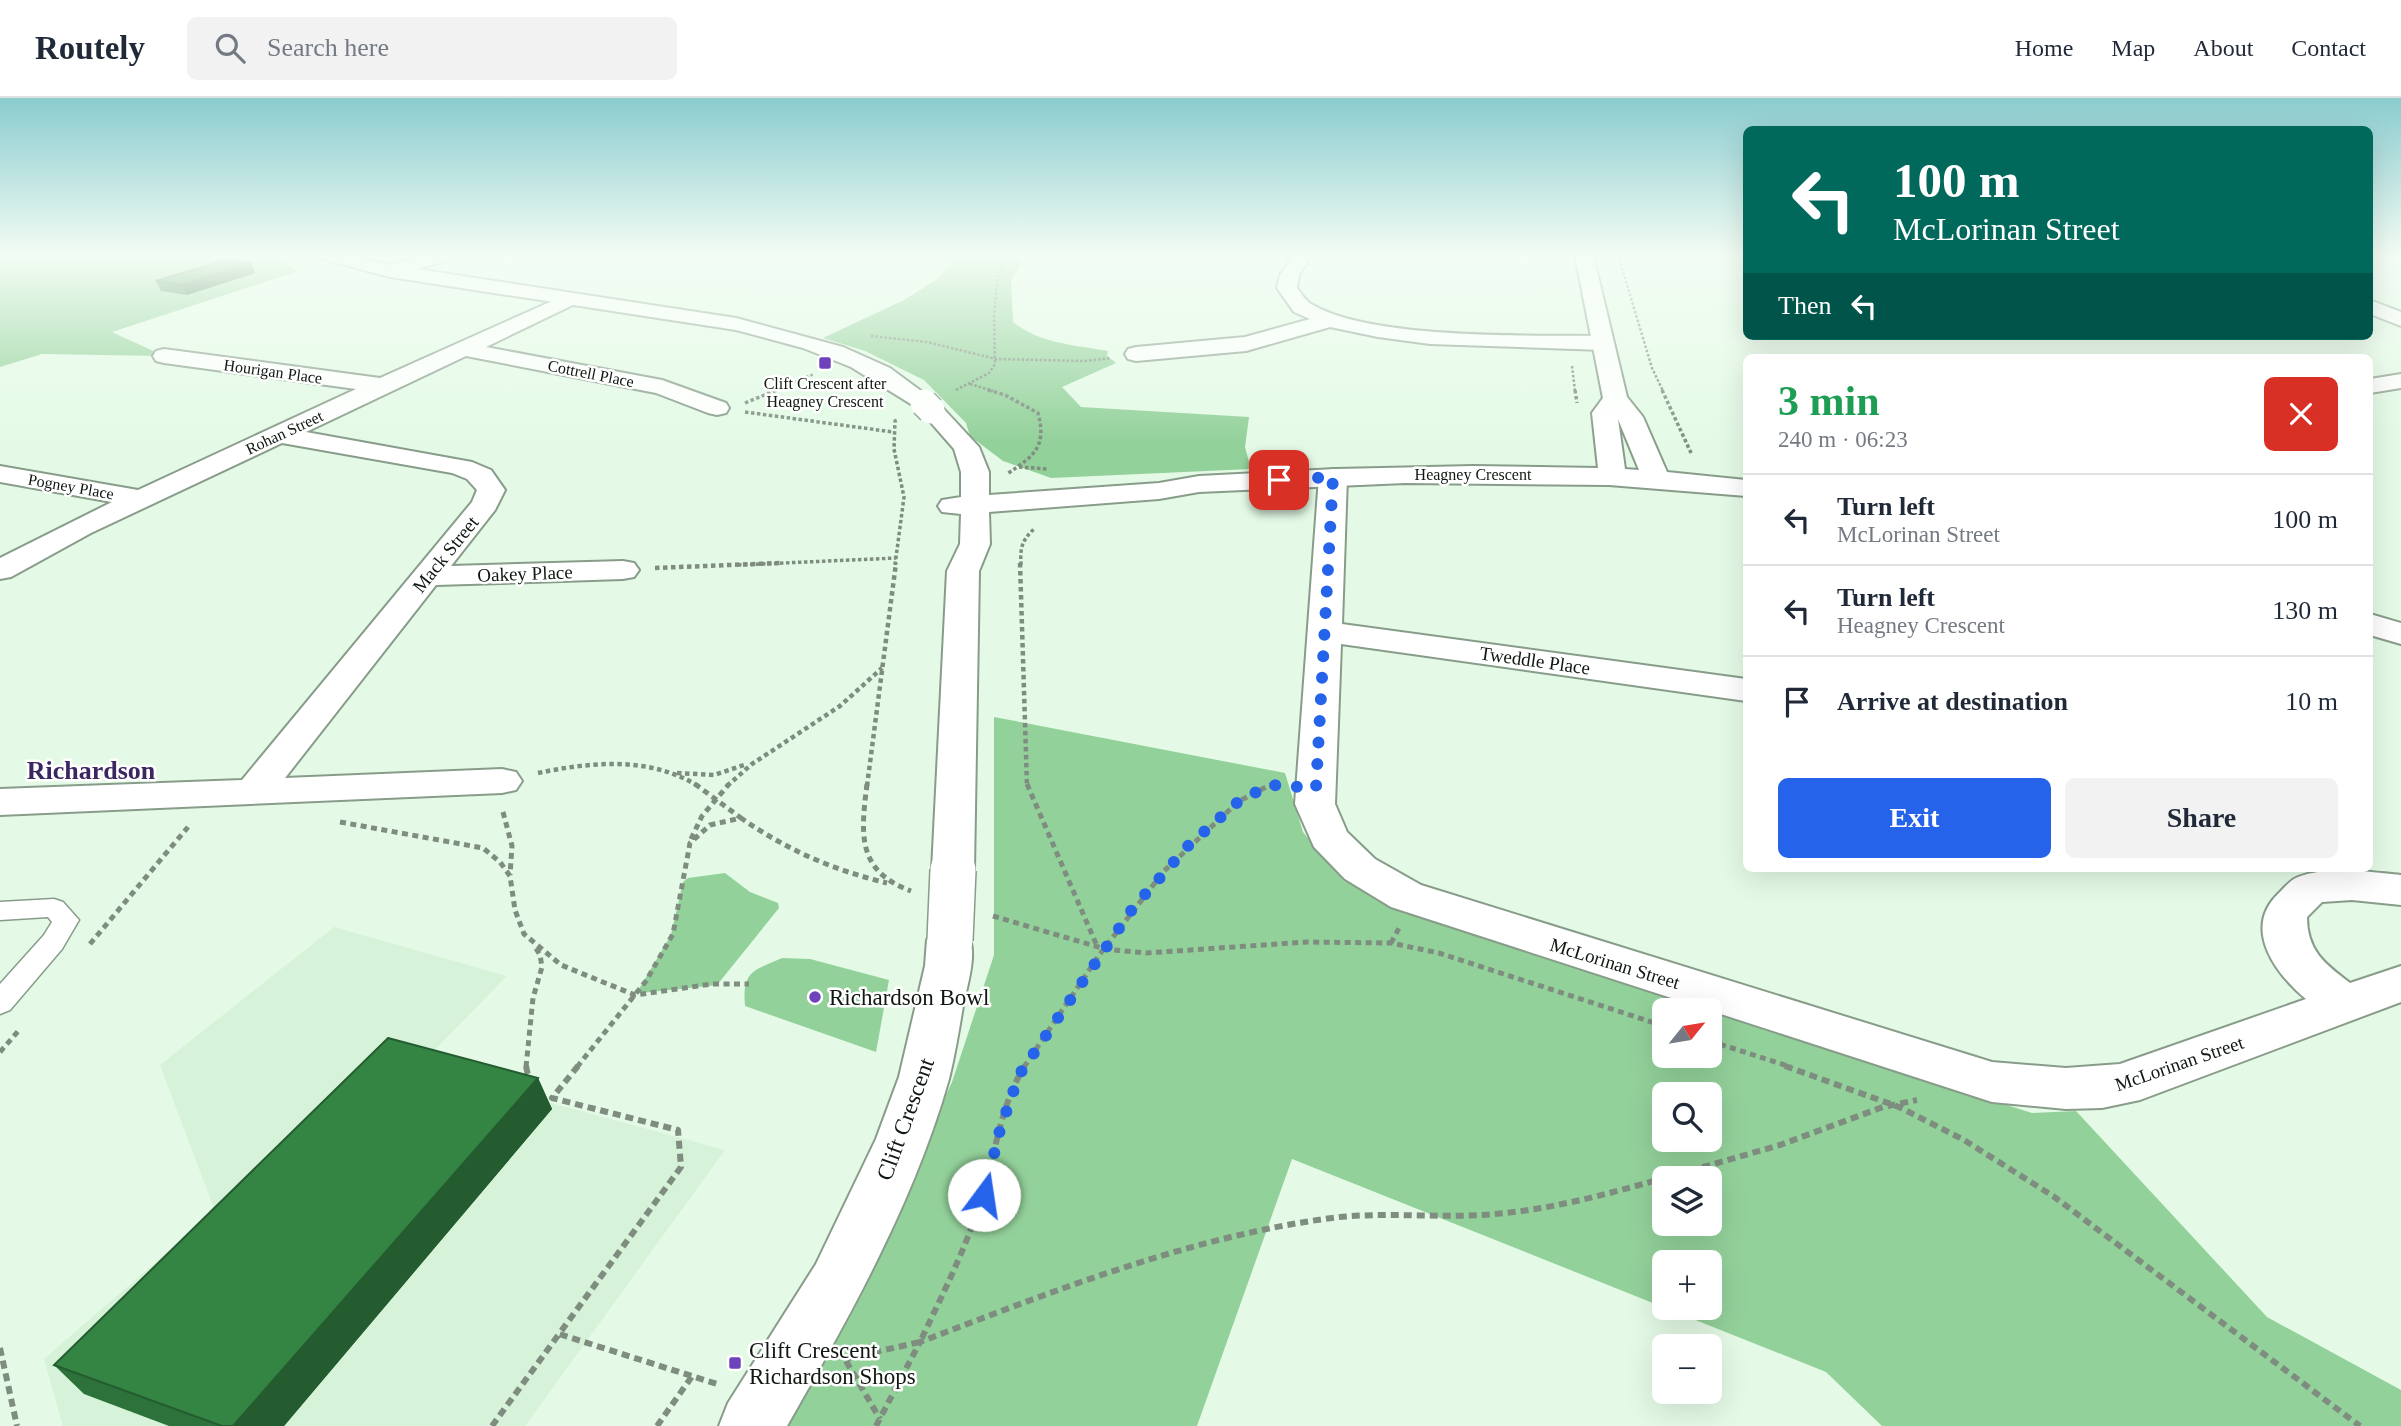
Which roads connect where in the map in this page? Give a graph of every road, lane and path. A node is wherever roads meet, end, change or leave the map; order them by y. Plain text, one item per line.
1 (531, 317) edge
2 (689, 317) edge
3 (994, 317) edge
4 (1324, 317) edge
5 (1597, 317) edge
6 (1637, 317) edge
7 (1330, 320) junction
8 (1603, 343) junction
9 (463, 348) junction
10 (1136, 354) dead end
11 (164, 356) dead end
12 (822, 371) dead end
13 (2401, 381) edge
14 (969, 384) junction
15 (383, 386) junction
16 (2373, 386) edge
17 (1615, 398) junction
18 (717, 408) junction
19 (930, 410) junction
20 (893, 432) junction
21 (279, 435) junction
22 (1697, 466) dead end
23 (1011, 471) dead end
24 (0, 474) edge
25 (1333, 477) junction
26 (1612, 477) junction
27 (1656, 480) junction
28 (1743, 488) edge
29 (1073, 491) junction
30 (143, 499) junction
31 (967, 499) junction
32 (1046, 523) dead end
33 (896, 558) junction
34 (0, 570) edge
35 (623, 570) joint
36 (427, 576) junction
37 (2373, 625) edge
38 (1323, 631) junction
39 (2401, 634) edge
40 (882, 668) junction
41 (1743, 690) edge
42 (761, 758) junction
43 (673, 772) junction
44 (502, 781) junction
45 (1316, 788) junction
46 (715, 796) junction
47 (0, 802) edge
48 (224, 803) junction
49 (740, 818) junction
50 (328, 822) dead end
51 (188, 826) junction
52 (175, 827) dead end
53 (690, 843) junction
54 (510, 876) junction
55 (938, 882) junction
56 (888, 883) junction
57 (2401, 890) edge
58 (0, 911) edge
59 (967, 926) junction
60 (534, 944) junction
61 (1097, 946) junction
62 (86, 949) dead end
63 (1105, 949) junction
64 (2401, 983) edge
65 (749, 984) dead end
66 (635, 995) junction
67 (0, 1003) edge
68 (2345, 1004) junction
69 (26, 1021) dead end
70 (1652, 1022) edge
71 (1722, 1045) edge
72 (0, 1052) edge
73 (1955, 1070) junction
74 (535, 1087) dead end
75 (542, 1094) dead end
76 (552, 1098) junction
77 (1894, 1106) junction
78 (1706, 1166) edge
79 (1652, 1182) edge
80 (559, 1334) junction
81 (920, 1342) junction
82 (0, 1348) edge
83 (845, 1359) dead end
84 (17, 1426) edge
85 (492, 1426) edge
86 (657, 1426) edge
87 (751, 1426) edge
88 (876, 1426) edge
89 (2360, 1426) edge

1 - 9 street, Rohan Street
2 - 19 street
3 - 14 path
4 - 7 street
5 - 8 street
6 - 22 path
7 - 8 street
7 - 10 street
8 - 17 street
9 - 15 street, Rohan Street
9 - 18 street, Cottrell Place
11 - 15 street, Hourigan Place
12 - 18 path
13 - 16 street
14 - 19 path
14 - 23 path
15 - 21 street, Rohan Street
17 - 26 street
17 - 27 street
18 - 20 path
19 - 20 path
19 - 31 street, Clift Crescent
20 - 33 path
21 - 30 street, Rohan Street
21 - 36 street, Mack Street
24 - 30 street, Pogney Place
25 - 26 street, Heagney Crescent
25 - 29 street, Heagney Crescent
25 - 38 street, McLorinan Street
26 - 27 street, Heagney Crescent
27 - 28 street, Heagney Crescent
29 - 31 street, Heagney Crescent
29 - 31 street
30 - 34 street, Rohan Street
31 - 55 street, Clift Crescent
32 - 61 path
33 - 35 path
33 - 40 path
35 - 36 street, Oakey Place
36 - 48 street, Mack Street
37 - 39 street
38 - 41 street, Tweddle Place
38 - 45 street, McLorinan Street
40 - 42 path
40 - 56 path
42 - 43 path
42 - 46 path
43 - 44 path
43 - 46 path
44 - 48 street
44 - 54 path
45 - 63 path
45 - 73 street, McLorinan Street
46 - 49 path
46 - 53 path
47 - 48 street
48 - 51 path
48 - 51 path
49 - 53 path
49 - 56 path
50 - 54 path
51 - 52 path
51 - 62 path
53 - 66 path
54 - 60 path
55 - 56 path
55 - 59 street, Clift Crescent, bridge
57 - 68 street
58 - 67 lane
59 - 61 path
59 - 87 street, Clift Crescent
60 - 66 path
60 - 74 path
61 - 63 path
63 - 70 path
63 - 81 path
64 - 68 street, McLorinan Street
65 - 66 path
66 - 76 path
68 - 73 street, McLorinan Street
69 - 72 path
71 - 77 path
73 - 77 path
75 - 76 path
76 - 80 path
77 - 78 path
77 - 89 path
79 - 81 path
80 - 85 path
80 - 86 path
81 - 83 path
81 - 88 path
82 - 84 path

